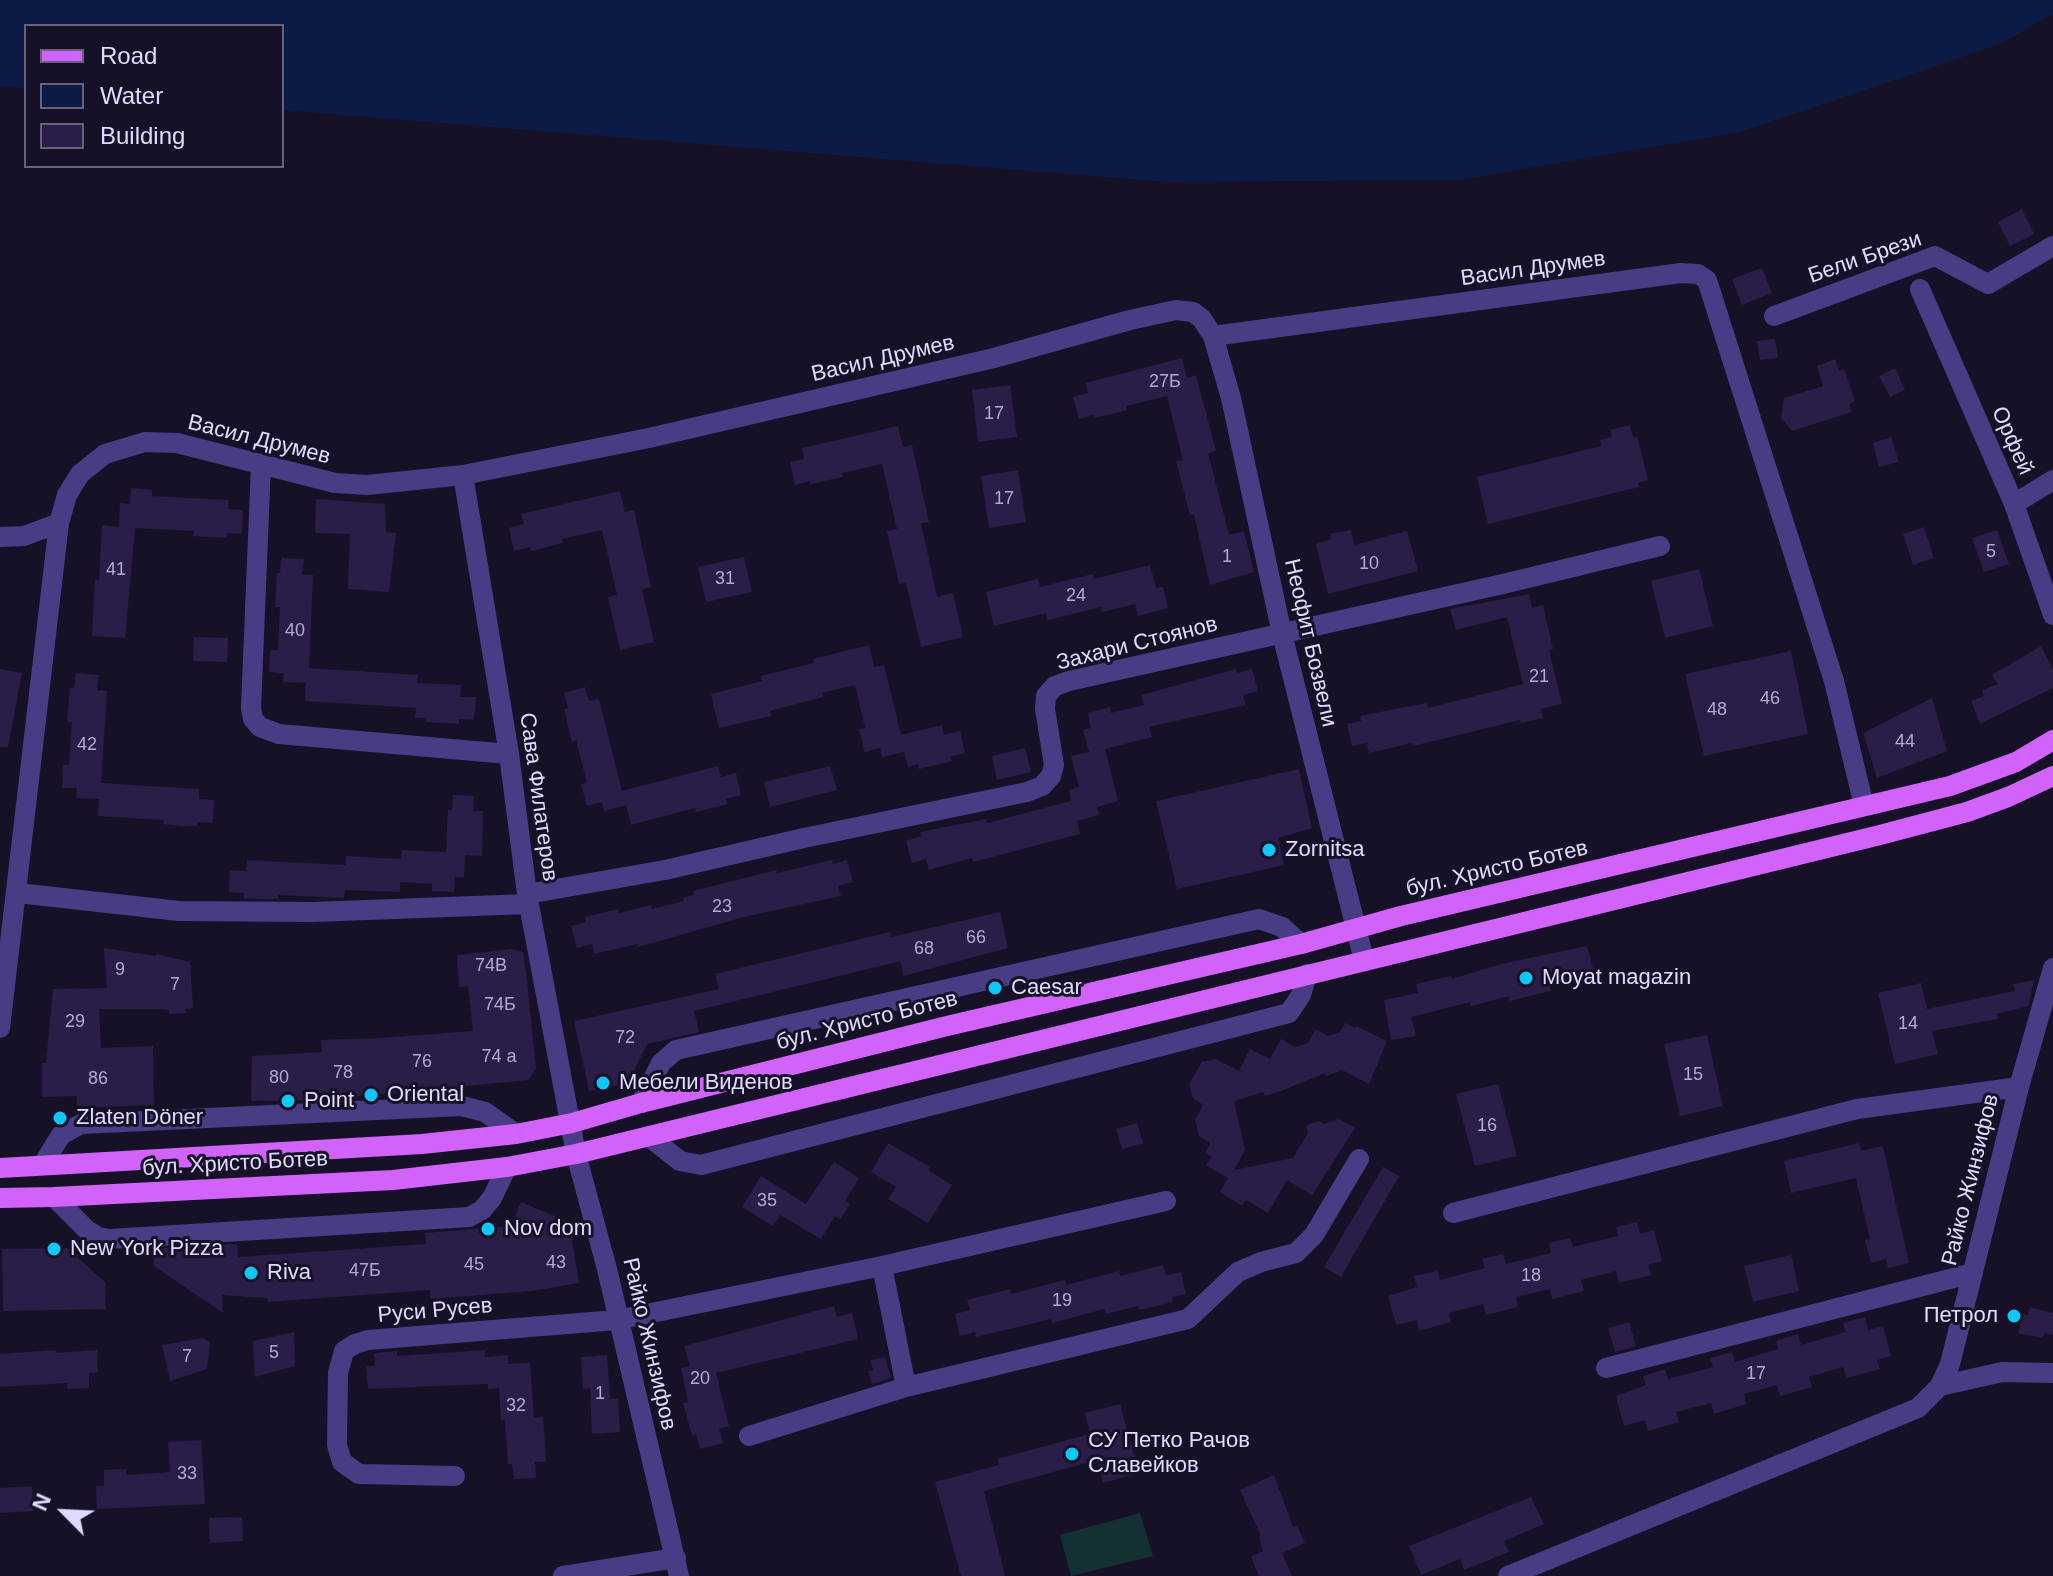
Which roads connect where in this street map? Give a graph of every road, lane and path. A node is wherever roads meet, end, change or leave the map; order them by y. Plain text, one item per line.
1 (2053, 246) edge
2 (1920, 289) dead end
3 (1774, 316) dead end
4 (1213, 336) junction
5 (261, 465) junction
6 (463, 475) junction
7 (2053, 480) edge
8 (2014, 504) junction
9 (59, 523) junction
10 (0, 537) edge
11 (1660, 546) dead end
12 (2053, 615) edge
13 (1282, 634) junction
14 (2053, 740) edge
15 (509, 754) junction
16 (2053, 776) edge
17 (1864, 806) junction
18 (18, 893) junction
19 (528, 899) junction
20 (1356, 928) junction
21 (1301, 944) junction
22 (1364, 960) junction
23 (2053, 968) edge
24 (1307, 974) junction
25 (0, 1026) edge
26 (2019, 1087) junction
27 (641, 1103) junction
28 (572, 1123) junction
29 (516, 1134) junction
30 (648, 1136) junction
31 (576, 1154) junction
32 (1359, 1159) dead end
33 (43, 1164) junction
34 (507, 1167) junction
35 (0, 1168) edge
36 (54, 1197) junction
37 (0, 1198) edge
38 (1166, 1201) dead end
39 (1453, 1213) dead end
40 (882, 1266) junction
41 (1973, 1273) junction
42 (617, 1320) junction
43 (1606, 1368) dead end
44 (2053, 1373) edge
45 (906, 1387) junction
46 (1934, 1392) junction
47 (749, 1436) dead end
48 (455, 1476) dead end
49 (677, 1567) edge
50 (563, 1576) edge
51 (1508, 1576) edge

1 - 3 street, Бели Брези
2 - 8 street, Орфей
4 - 6 street, Васил Друмев
4 - 13 street, Неофит Бозвели
4 - 17 street, Васил Друмев
5 - 6 street, Васил Друмев
5 - 9 street, Васил Друмев
5 - 15 street
6 - 15 street, Сава Филатеров
7 - 8 street
8 - 12 street, Орфей
9 - 10 street
9 - 18 street, Васил Друмев
11 - 13 street, Захари Стоянов
13 - 19 street, Захари Стоянов
13 - 20 street, Неофит Бозвели
14 - 17 main road, бул. Христо Ботев
15 - 19 street, Сава Филатеров
16 - 22 main road, бул. Христо Ботев
17 - 20 main road, бул. Христо Ботев
18 - 19 street
18 - 25 street, Васил Друмев
19 - 28 street, Сава Филатеров
20 - 21 main road, бул. Христо Ботев
20 - 22 street, Неофит Бозвели
21 - 27 main road, бул. Христо Ботев
21 - 27 street
22 - 24 main road, бул. Христо Ботев
23 - 26 street, Райко Жинзифов
24 - 30 main road, бул. Христо Ботев
24 - 30 street
26 - 39 street
26 - 41 street, Райко Жинзифов
27 - 28 main road, бул. Христо Ботев
28 - 29 main road, бул. Христо Ботев
28 - 31 street, Райко Жинзифов
29 - 33 main road, бул. Христо Ботев
29 - 33 street
30 - 31 main road, бул. Христо Ботев
31 - 34 main road, бул. Христо Ботев
31 - 42 street, Райко Жинзифов
32 - 45 street
33 - 35 main road, бул. Христо Ботев
34 - 36 main road, бул. Христо Ботев
34 - 36 street
36 - 37 main road, бул. Христо Ботев
38 - 40 street
40 - 42 street
40 - 45 street
41 - 43 street
41 - 46 street, Райко Жинзифов
42 - 48 street, Руси Русев
42 - 49 street, Райко Жинзифов
44 - 46 street
45 - 47 street
46 - 51 street
49 - 50 street

